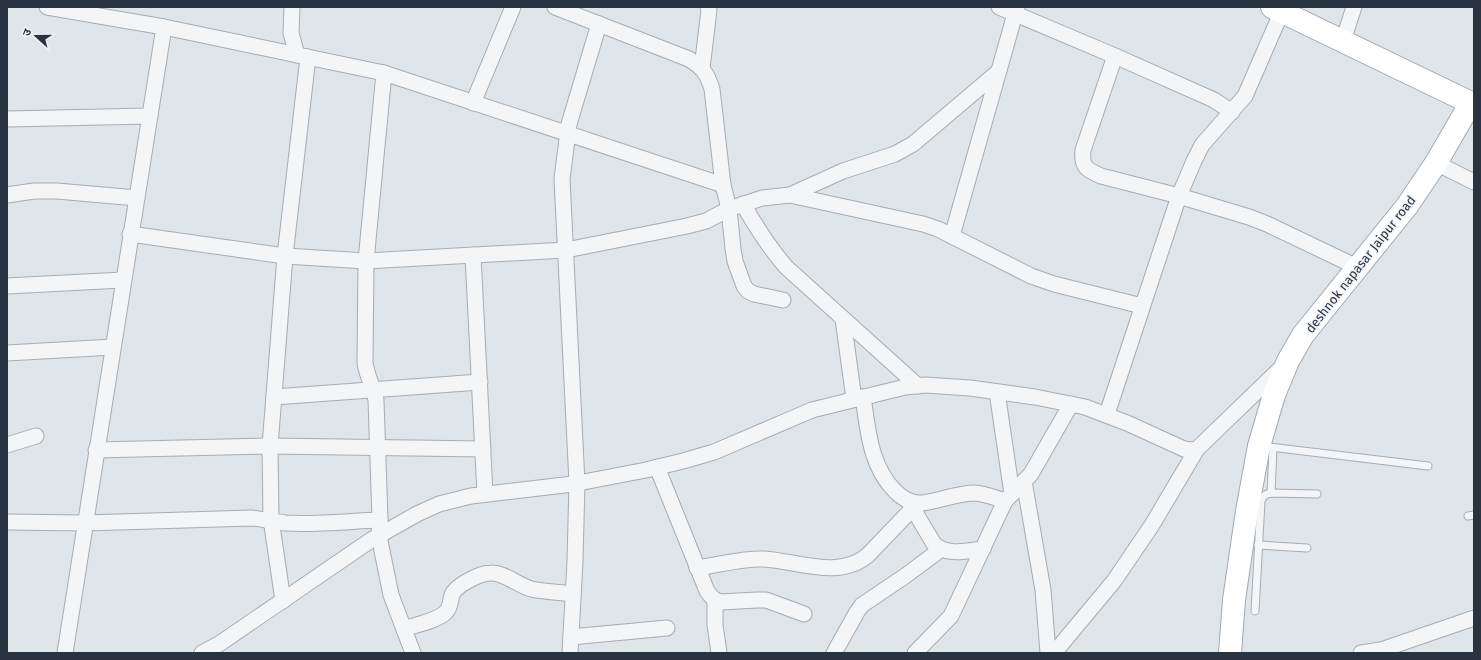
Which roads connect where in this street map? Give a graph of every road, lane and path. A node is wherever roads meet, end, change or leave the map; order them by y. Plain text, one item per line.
1 (47, 7) edge
2 (292, 7) edge
3 (513, 7) edge
4 (555, 7) edge
5 (708, 7) edge
6 (999, 7) edge
7 (1354, 7) edge
8 (1277, 9) edge
9 (1016, 10) edge
10 (586, 13) edge
11 (598, 24) junction
12 (164, 27) junction
13 (1343, 41) junction
14 (303, 56) junction
15 (1115, 56) junction
16 (702, 68) junction
17 (998, 72) junction
18 (384, 73) junction
19 (473, 103) junction
20 (1232, 112) junction
21 (150, 116) junction
22 (7, 119) edge
23 (567, 135) junction
24 (1436, 163) junction
25 (1474, 182) edge
26 (723, 185) junction
27 (7, 195) edge
28 (790, 195) junction
29 (1179, 196) junction
30 (137, 198) junction
31 (744, 204) junction
32 (729, 209) junction
33 (130, 234) junction
34 (952, 236) junction
35 (566, 250) junction
36 (473, 255) junction
37 (285, 256) junction
38 (366, 260) junction
39 (1357, 267) junction
40 (123, 280) junction
41 (7, 286) edge
42 (783, 300) dead end
43 (1142, 306) junction
44 (843, 319) junction
45 (113, 347) junction
46 (7, 353) edge
47 (1288, 361) junction
48 (480, 382) junction
49 (918, 386) junction
50 (373, 389) junction
51 (997, 392) junction
52 (274, 397) junction
53 (858, 398) junction
54 (1071, 404) junction
55 (1107, 414) junction
56 (36, 436) dead end
57 (7, 445) edge
58 (270, 446) junction
59 (378, 447) junction
60 (1266, 447) junction
61 (483, 449) junction
62 (96, 450) junction
63 (1197, 450) junction
64 (1428, 466) dead end
65 (656, 467) junction
66 (1024, 481) junction
67 (577, 483) junction
68 (1271, 493) junction
69 (486, 494) junction
70 (1317, 494) dead end
71 (1009, 497) junction
72 (911, 505) junction
73 (271, 520) junction
74 (380, 520) junction
75 (7, 522) edge
76 (85, 523) junction
77 (379, 536) junction
78 (1258, 545) junction
79 (1307, 548) dead end
80 (983, 549) junction
81 (940, 550) junction
82 (697, 568) junction
83 (574, 594) junction
84 (283, 601) junction
85 (715, 601) junction
86 (1254, 611) dead end
87 (804, 614) dead end
88 (1474, 618) edge
89 (667, 628) dead end
90 (404, 629) junction
91 (571, 636) junction
92 (1056, 652) edge
93 (1376, 652) edge
94 (65, 653) edge
95 (202, 653) edge
96 (413, 653) edge
97 (570, 653) edge
98 (719, 653) edge
99 (834, 653) edge
100 (915, 653) edge
101 (1230, 653) edge
102 (1361, 653) edge

1 - 12 street
2 - 14 street
3 - 19 street
4 - 10 street
5 - 16 street
6 - 9 street
7 - 13 street
8 - 13 main road, deshnok napasar Jaipur road
8 - 20 street
9 - 15 street
9 - 17 street
10 - 11 street
11 - 16 street
11 - 23 street
12 - 14 street
12 - 21 street
13 - 24 main road, deshnok napasar Jaipur road
14 - 18 street
14 - 37 street
15 - 20 street
15 - 29 street
16 - 26 street
17 - 28 street
17 - 34 street
18 - 19 street
18 - 38 street
19 - 23 street
20 - 29 street
21 - 22 street
21 - 30 street
23 - 26 street
23 - 35 street
24 - 25 street
24 - 39 main road, deshnok napasar Jaipur road
26 - 32 street
27 - 30 street
28 - 31 street
28 - 34 street
29 - 39 street
29 - 43 street
30 - 33 street
31 - 32 street
31 - 44 street
32 - 35 street
32 - 42 street
33 - 37 street
33 - 40 street
34 - 43 street
35 - 36 street
35 - 67 street
36 - 38 street
36 - 48 street
37 - 38 street
37 - 52 street
38 - 50 street
39 - 47 main road, deshnok napasar Jaipur road
40 - 41 street
40 - 45 street
43 - 55 street
44 - 49 street
44 - 53 street
45 - 46 street
45 - 62 street
47 - 60 main road, deshnok napasar Jaipur road
47 - 63 street
48 - 50 street
48 - 61 street
49 - 51 street
49 - 53 street
50 - 52 street
50 - 59 street
51 - 54 street
51 - 71 street
52 - 58 street
53 - 65 street
53 - 72 street
54 - 55 street
54 - 66 street
55 - 63 street
56 - 57 street
58 - 59 street
58 - 62 street
58 - 73 street
59 - 61 street
59 - 74 street
60 - 64 lane
60 - 68 lane
60 - 101 main road, deshnok napasar Jaipur road
61 - 69 street
62 - 76 street
63 - 92 street
65 - 67 street
65 - 82 street
66 - 71 street
66 - 92 street
67 - 69 street
67 - 83 street
68 - 70 lane
68 - 78 lane
69 - 77 street
71 - 72 street
71 - 80 street
72 - 81 street
72 - 82 street
73 - 74 street
73 - 76 street
73 - 84 street
74 - 77 street
75 - 76 street
76 - 94 street
77 - 84 street
77 - 90 street
78 - 79 lane
78 - 86 lane
80 - 81 street
80 - 100 street
81 - 99 street
82 - 85 street
83 - 90 street
83 - 91 street
84 - 95 street
85 - 87 street
85 - 98 street
88 - 93 street
89 - 91 street
90 - 96 street
91 - 97 street
93 - 102 street

